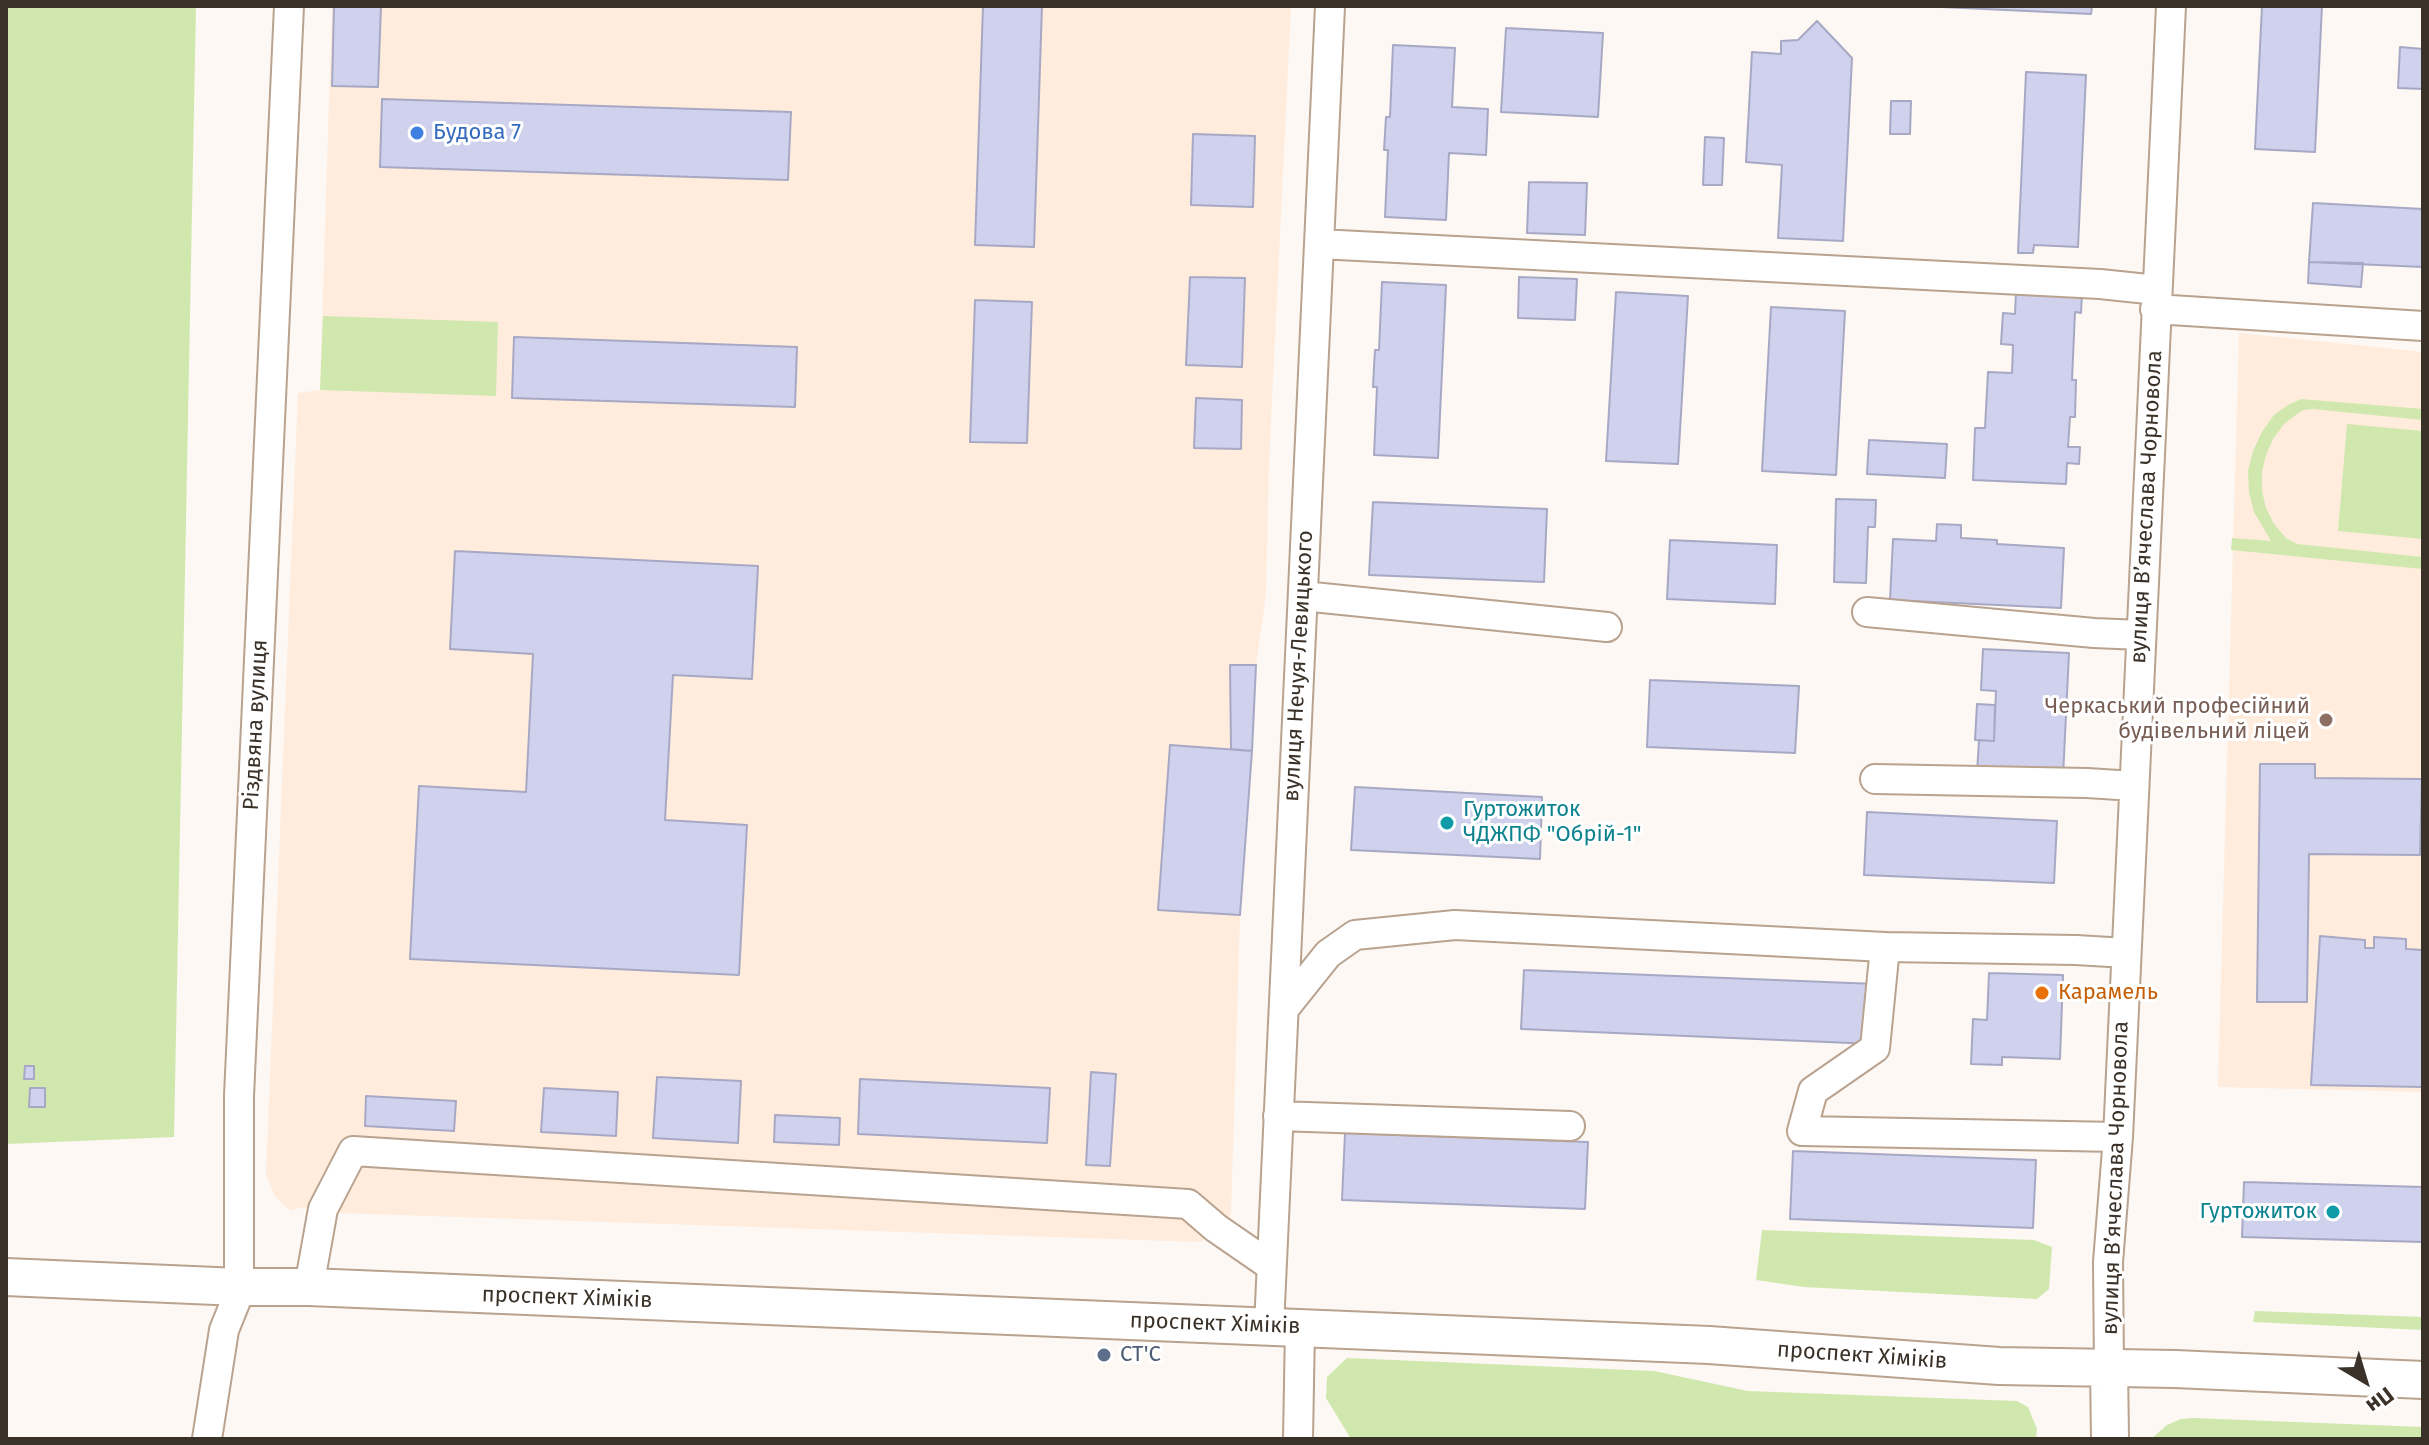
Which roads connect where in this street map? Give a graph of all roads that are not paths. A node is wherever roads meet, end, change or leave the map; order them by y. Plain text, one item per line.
1 (289, 6) edge
2 (1330, 6) edge
3 (2171, 6) edge
4 (1319, 244) junction
5 (2156, 300) junction
6 (2423, 326) edge
7 (1303, 596) junction
8 (1867, 612) dead end
9 (1607, 627) dead end
10 (2141, 635) junction
11 (1875, 779) dead end
12 (2134, 786) junction
13 (1885, 947) junction
14 (2126, 953) junction
15 (1284, 1009) junction
16 (1278, 1116) junction
17 (1570, 1126) dead end
18 (2118, 1137) junction
19 (1271, 1266) junction
20 (6, 1277) edge
21 (239, 1287) junction
22 (309, 1287) junction
23 (1284, 1327) junction
24 (2109, 1368) junction
25 (2423, 1380) edge
26 (207, 1439) edge
27 (1298, 1439) edge
28 (2110, 1439) edge

1 - 21 street, Різдвяна вулиця
2 - 4 street, вулиця Нечуя-Левицького
3 - 5 street, вулиця Вʼячеслава Чорновола
4 - 5 street
4 - 7 street, вулиця Нечуя-Левицького
5 - 6 street
5 - 10 street, вулиця Вʼячеслава Чорновола
7 - 9 street
7 - 15 street, вулиця Нечуя-Левицького
8 - 10 street
10 - 12 street, вулиця Вʼячеслава Чорновола
11 - 12 street
12 - 14 street, вулиця Вʼячеслава Чорновола
13 - 14 street
13 - 15 street
13 - 18 street
14 - 18 street, вулиця Вʼячеслава Чорновола
15 - 16 street, вулиця Нечуя-Левицького
16 - 17 street
16 - 19 street, вулиця Нечуя-Левицького
18 - 24 street, вулиця Вʼячеслава Чорновола
19 - 22 street
19 - 23 street, вулиця Нечуя-Левицького
20 - 21 main road, проспект Хіміків
21 - 22 main road, проспект Хіміків
21 - 26 street, Різдвяна вулиця
22 - 23 main road, проспект Хіміків
23 - 24 main road, проспект Хіміків
23 - 27 street, вулиця Нечуя-Левицького
24 - 25 main road, проспект Хіміків
24 - 28 main road, вулиця Вʼячеслава Чорновола

